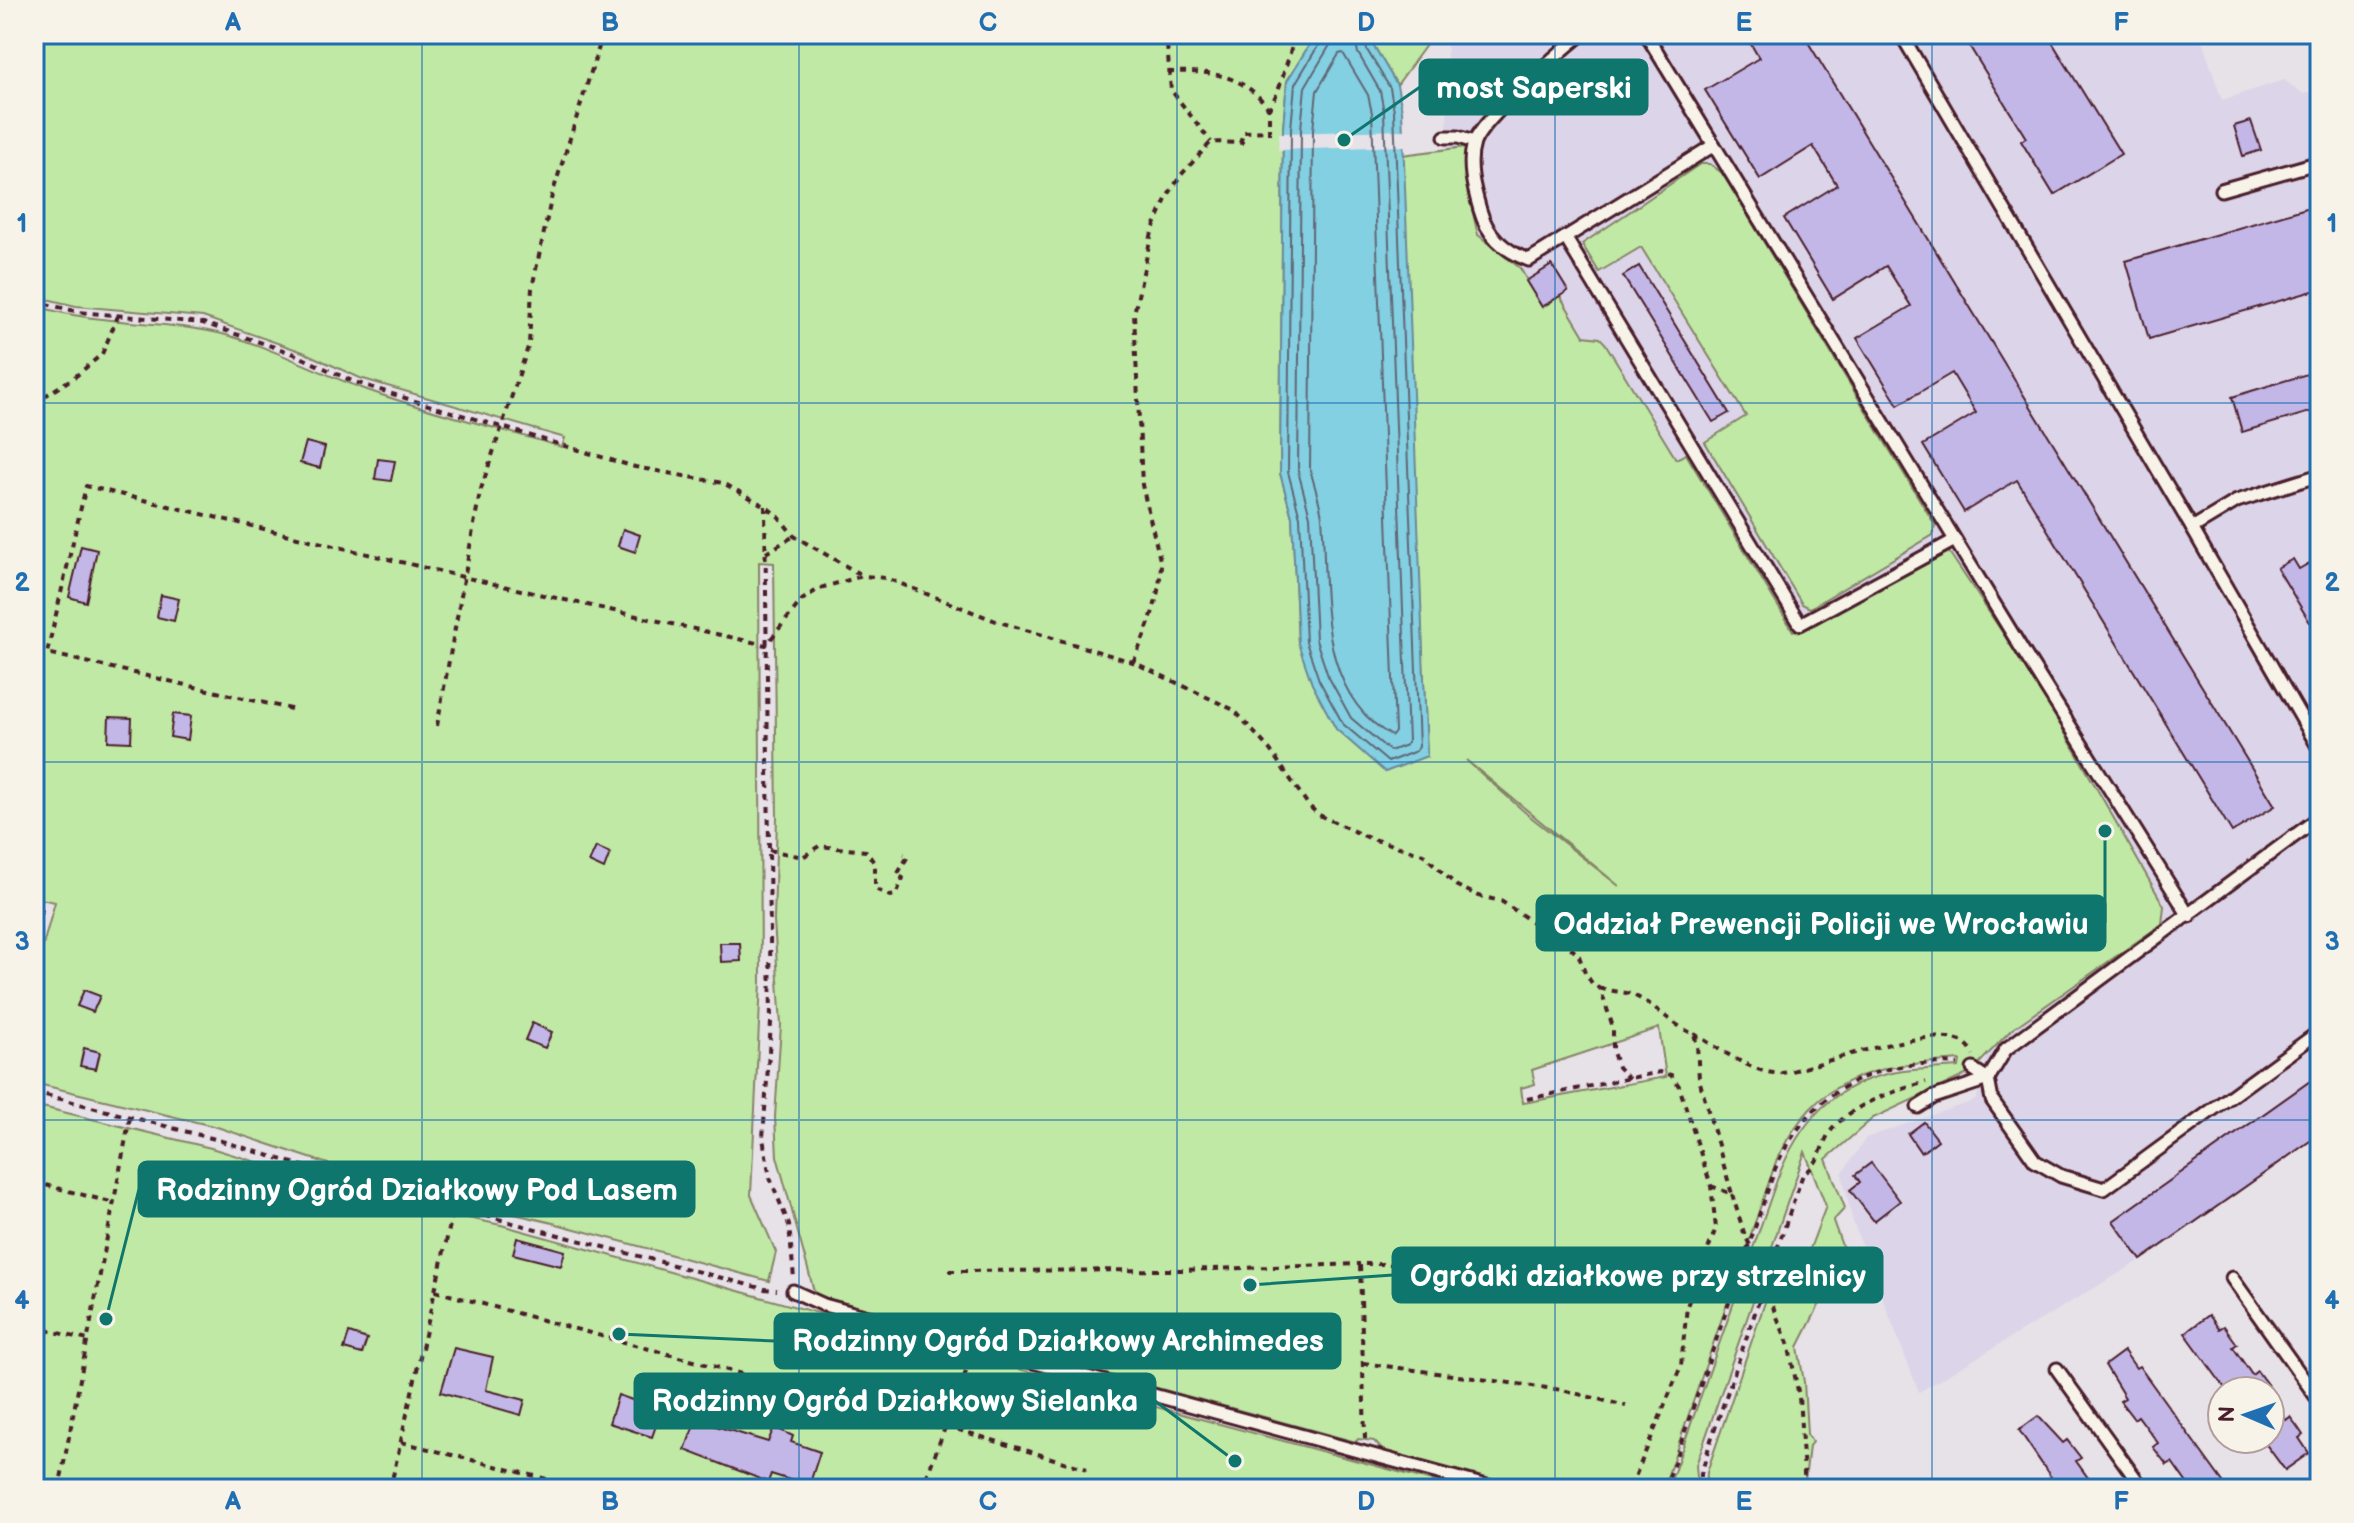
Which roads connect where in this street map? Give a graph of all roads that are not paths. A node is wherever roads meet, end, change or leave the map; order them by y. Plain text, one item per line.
1 (1582, 34) edge
2 (1646, 34) edge
3 (1901, 34) edge
4 (1445, 137) dead end
5 (1474, 142) junction
6 (1714, 145) junction
7 (2320, 162) edge
8 (2221, 190) dead end
9 (1565, 237) junction
10 (2320, 475) edge
11 (2192, 528) junction
12 (1955, 540) junction
13 (2320, 750) edge
14 (2320, 817) edge
15 (2189, 916) junction
16 (2320, 1031) edge
17 (1970, 1064) road end
18 (1988, 1079) junction
19 (1918, 1107) dead end
20 (2232, 1278) dead end
21 (793, 1291) road end
22 (2057, 1369) dead end
23 (2320, 1402) edge
24 (1497, 1489) edge
25 (1893, 1489) edge
26 (1904, 1489) edge
27 (2143, 1489) edge

1 - 5 lane
2 - 6 lane
3 - 11 lane
4 - 5 lane
5 - 9 lane
6 - 9 lane
6 - 12 lane
7 - 8 lane
9 - 12 lane
10 - 11 lane
11 - 13 lane
12 - 15 lane
14 - 15 lane
15 - 18 lane
16 - 18 lane
17 - 18 lane
18 - 19 lane
20 - 23 lane
21 - 24 lane
22 - 27 lane
25 - 26 lane

